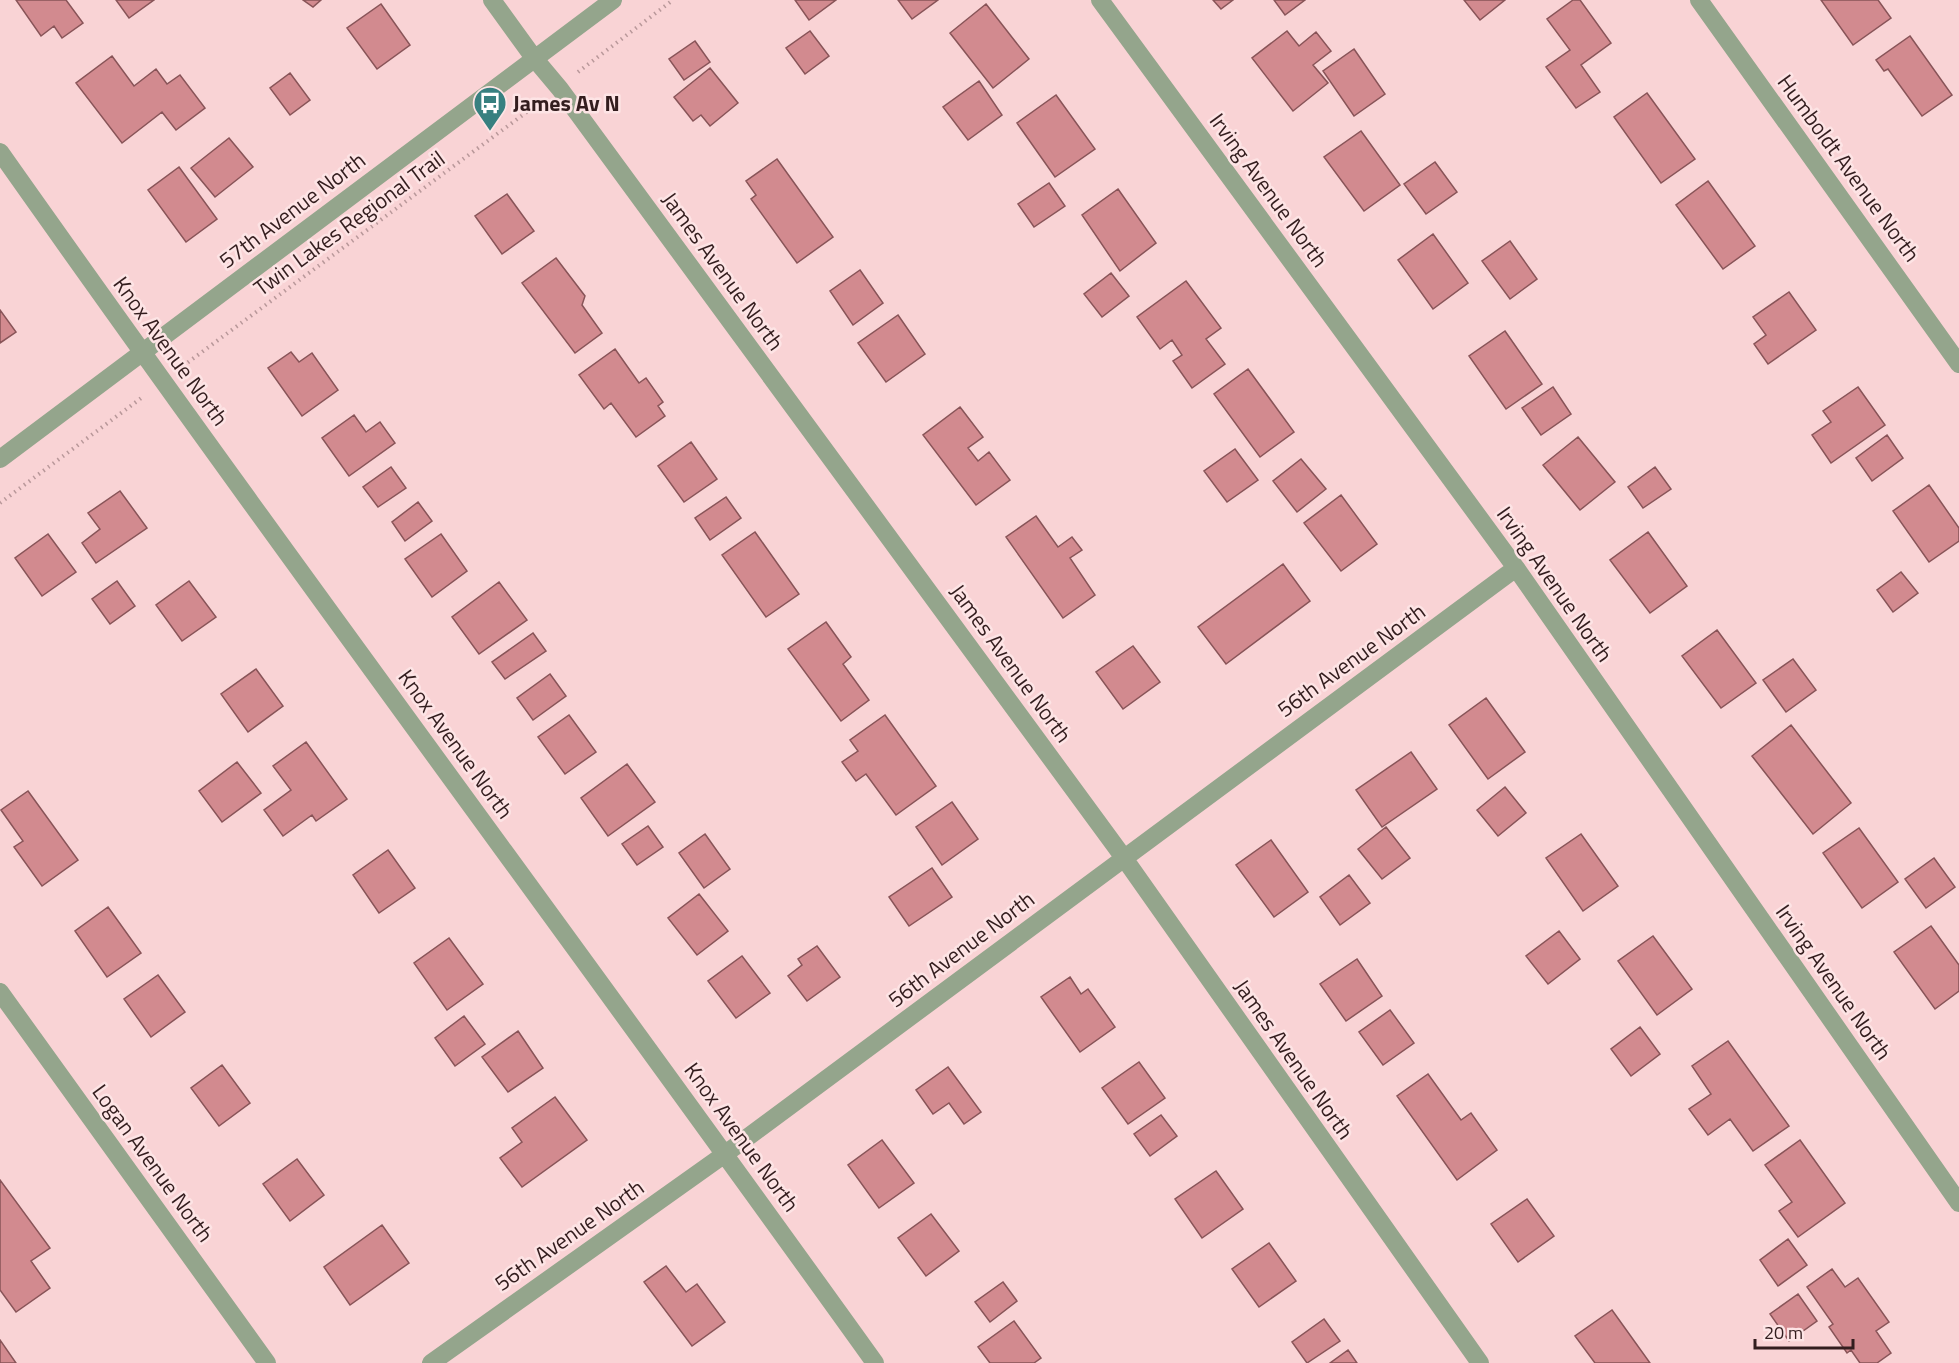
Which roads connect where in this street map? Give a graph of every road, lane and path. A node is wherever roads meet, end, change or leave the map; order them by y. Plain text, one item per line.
1 (492, 0) edge
2 (613, 0) edge
3 (673, 0) edge
4 (1100, 0) edge
5 (1699, 0) edge
6 (534, 58) junction
7 (590, 62) dead end
8 (524, 114) dead end
9 (0, 152) edge
10 (142, 353) junction
11 (193, 358) dead end
12 (1959, 364) edge
13 (128, 407) dead end
14 (0, 459) edge
15 (0, 503) edge
16 (1516, 568) junction
17 (1124, 858) junction
18 (0, 992) edge
19 (725, 1154) junction
20 (1959, 1203) edge
21 (267, 1363) edge
22 (431, 1363) edge
23 (875, 1363) edge
24 (1480, 1363) edge

1 - 6 street, James Avenue North
2 - 6 street, 57th Avenue North
3 - 7 path
4 - 16 street, Irving Avenue North
5 - 12 street, Humboldt Avenue North
6 - 10 street, 57th Avenue North
6 - 17 street, James Avenue North
8 - 11 path, Twin Lakes Regional Trail
9 - 10 street, Knox Avenue North
10 - 14 street, 57th Avenue North
10 - 19 street, Knox Avenue North
13 - 15 path
16 - 17 street, 56th Avenue North
16 - 20 street, Irving Avenue North
17 - 19 street, 56th Avenue North
17 - 24 street, James Avenue North
18 - 21 street, Logan Avenue North
19 - 22 street, 56th Avenue North
19 - 23 street, Knox Avenue North

